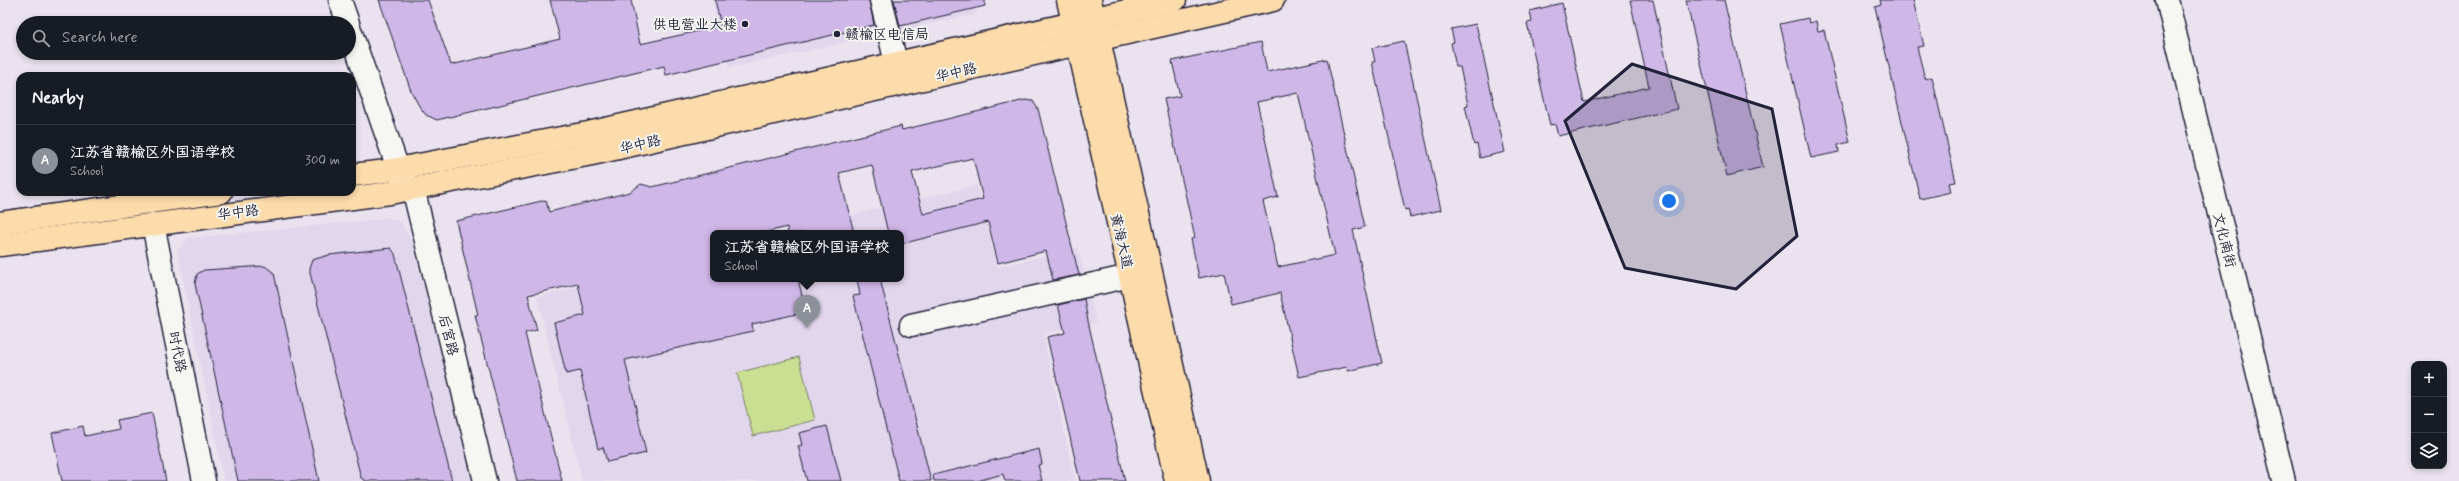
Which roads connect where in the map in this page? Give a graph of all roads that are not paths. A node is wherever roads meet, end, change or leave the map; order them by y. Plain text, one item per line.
1 (340, 0) edge
2 (881, 0) edge
3 (1068, 0) edge
4 (1175, 0) edge
5 (1272, 0) edge
6 (2167, 0) edge
7 (1085, 14) edge
8 (346, 16) edge
9 (1088, 42) junction
10 (356, 47) edge
11 (896, 63) junction
12 (398, 169) junction
13 (356, 174) edge
14 (410, 189) junction
15 (192, 196) edge
16 (0, 223) edge
17 (153, 224) junction
18 (0, 245) edge
19 (1130, 276) junction
20 (911, 325) dead end
21 (204, 481) edge
22 (485, 481) edge
23 (1176, 481) edge
24 (1198, 481) edge
25 (2284, 481) edge

1 - 8 street
2 - 11 street
3 - 7 main road, 黄海大道
4 - 7 main road, 华中路
5 - 9 main road, 华中路
6 - 25 street, 文化南街
7 - 9 main road, 黄海大道
7 - 11 main road, 华中路
9 - 14 main road, 华中路
9 - 19 main road, 黄海大道
9 - 24 main road, 黄海大道
10 - 12 street, 后宫路
11 - 12 main road, 华中路
12 - 13 main road, 华中路
12 - 14 street, 后宫路
14 - 17 main road, 华中路
14 - 22 street, 后宫路
15 - 16 main road, 华中路
17 - 18 main road, 华中路
17 - 21 street, 时代路
19 - 20 street
19 - 23 main road, 黄海大道

